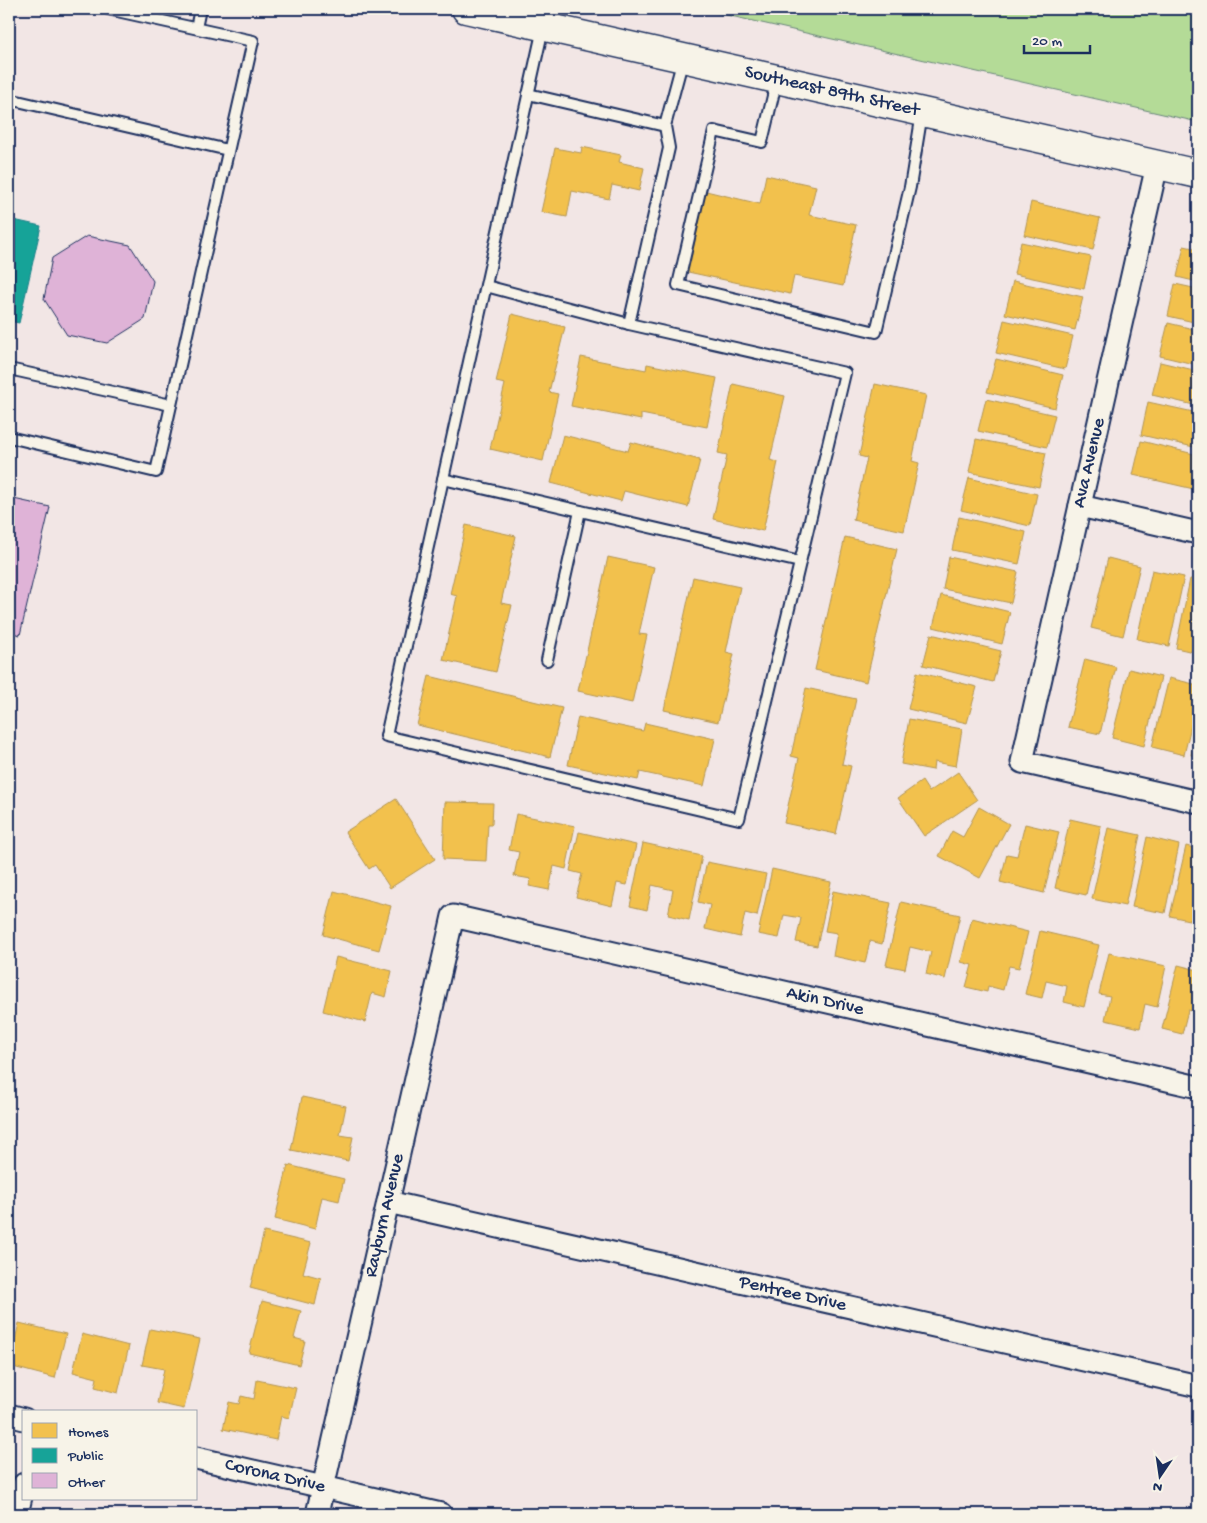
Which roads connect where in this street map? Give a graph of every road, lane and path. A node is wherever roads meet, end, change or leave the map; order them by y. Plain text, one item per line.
1 (108, 9) edge
2 (200, 9) edge
3 (466, 9) edge
4 (543, 26) junction
5 (196, 28) junction
6 (683, 58) junction
7 (777, 79) junction
8 (528, 94) junction
9 (9, 99) edge
10 (922, 112) junction
11 (666, 126) junction
12 (228, 150) junction
13 (1157, 165) junction
14 (1198, 174) edge
15 (486, 286) junction
16 (629, 324) junction
17 (9, 369) edge
18 (171, 405) junction
19 (9, 437) edge
20 (443, 478) junction
21 (1080, 506) junction
22 (580, 510) junction
23 (1198, 533) edge
24 (800, 562) junction
25 (546, 660) dead end
26 (1198, 802) edge
27 (453, 916) joint
28 (1198, 1087) edge
29 (388, 1202) junction
30 (1198, 1386) edge
31 (9, 1415) edge
32 (22, 1418) edge
33 (198, 1458) edge
34 (323, 1487) junction
35 (22, 1493) edge
36 (17, 1514) edge
37 (317, 1514) edge
38 (441, 1514) edge

1 - 5 lane
2 - 5 lane
3 - 4 main road, Southeast 89th Street
4 - 6 main road, Southeast 89th Street
4 - 8 lane
5 - 12 lane
6 - 7 main road, Southeast 89th Street
6 - 11 lane
7 - 10 main road, Southeast 89th Street
7 - 10 lane
8 - 11 lane
8 - 15 lane
9 - 12 lane
10 - 13 main road, Southeast 89th Street
11 - 16 lane
12 - 18 lane
13 - 14 main road, Southeast 89th Street
13 - 21 street, Ava Avenue
15 - 16 lane
15 - 20 lane
16 - 24 lane
17 - 18 lane
18 - 19 lane
20 - 22 lane
20 - 24 lane
21 - 23 street
21 - 26 street, Ava Avenue
22 - 24 lane
22 - 25 lane
27 - 28 street, Akin Drive
27 - 29 street, Rayburn Avenue
29 - 30 street, Pentree Drive
29 - 34 street, Rayburn Avenue
31 - 32 street
33 - 34 street, Corona Drive
34 - 37 street, Rayburn Avenue
34 - 38 street, Corona Drive
35 - 36 street

